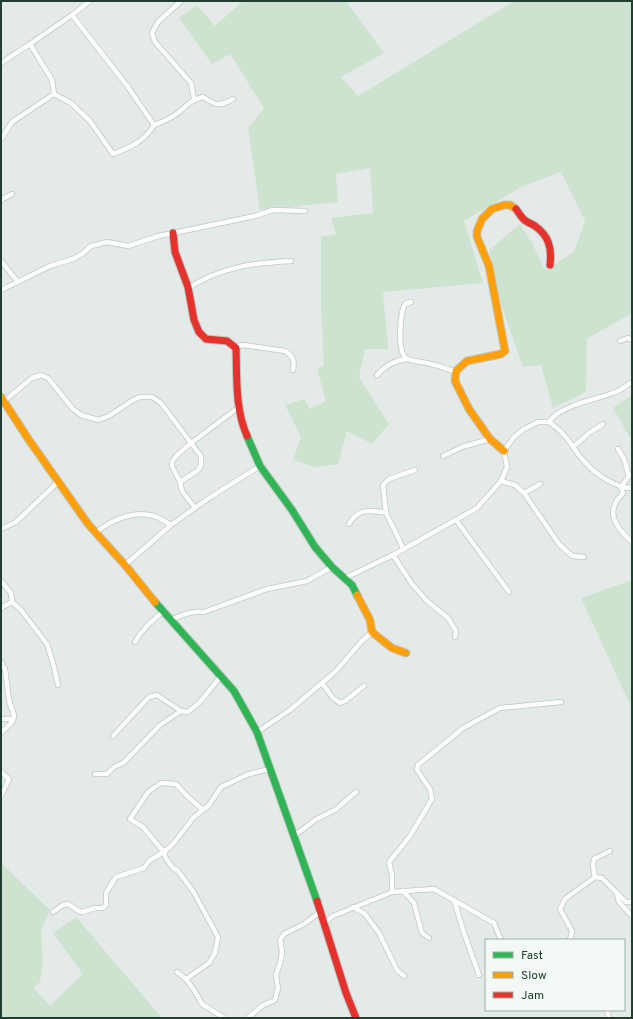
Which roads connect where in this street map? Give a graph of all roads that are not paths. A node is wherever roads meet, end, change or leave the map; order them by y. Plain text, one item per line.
1 (90, 1) edge
2 (181, 1) edge
3 (72, 16) junction
4 (30, 44) junction
5 (1, 63) edge
6 (54, 94) junction
7 (194, 99) junction
8 (233, 99) dead end
9 (154, 125) junction
10 (2, 138) edge
11 (12, 194) dead end
12 (1, 200) edge
13 (305, 211) dead end
14 (173, 233) junction
15 (1, 261) edge
16 (291, 261) dead end
17 (550, 265) dead end
18 (18, 282) junction
19 (188, 288) junction
20 (1, 290) edge
21 (411, 302) dead end
22 (632, 340) edge
23 (620, 341) dead end
24 (236, 348) junction
25 (407, 359) junction
26 (293, 370) dead end
27 (456, 372) junction
28 (377, 375) dead end
29 (632, 382) edge
30 (2, 401) edge
31 (239, 407) junction
32 (549, 422) junction
33 (602, 424) dead end
34 (490, 439) junction
35 (191, 443) junction
36 (573, 447) junction
37 (618, 449) dead end
38 (504, 451) junction
39 (443, 456) dead end
40 (260, 466) junction
41 (415, 470) dead end
42 (501, 481) junction
43 (58, 482) junction
44 (180, 482) junction
45 (540, 484) dead end
46 (621, 487) junction
47 (632, 488) edge
48 (524, 493) junction
49 (195, 508) junction
50 (386, 513) junction
51 (456, 520) junction
52 (349, 524) dead end
53 (171, 525) junction
54 (1, 529) edge
55 (95, 533) junction
56 (632, 542) edge
57 (403, 549) junction
58 (392, 555) junction
59 (584, 557) dead end
60 (125, 565) junction
61 (332, 567) junction
62 (345, 578) junction
63 (1, 581) edge
64 (509, 592) dead end
65 (12, 602) junction
66 (1, 608) edge
67 (164, 611) junction
68 (170, 620) junction
69 (372, 632) junction
70 (455, 637) dead end
71 (135, 642) dead end
72 (406, 653) dead end
73 (1, 662) edge
74 (221, 676) junction
75 (322, 683) junction
76 (58, 685) dead end
77 (364, 686) dead end
78 (561, 702) dead end
79 (181, 711) junction
80 (1, 719) edge
81 (13, 719) junction
82 (257, 732) junction
83 (1, 734) edge
84 (113, 736) dead end
85 (270, 769) junction
86 (1, 772) edge
87 (95, 774) dead end
88 (356, 792) dead end
89 (1, 796) edge
90 (203, 810) junction
91 (294, 836) junction
92 (165, 851) junction
93 (610, 851) dead end
94 (595, 877) junction
95 (404, 891) junction
96 (392, 892) junction
97 (616, 893) junction
98 (454, 900) junction
99 (632, 902) edge
100 (353, 907) junction
101 (53, 912) dead end
102 (320, 912) junction
103 (632, 916) edge
104 (323, 924) junction
105 (429, 938) dead end
106 (502, 939) edge
107 (570, 939) edge
108 (177, 972) dead end
109 (479, 974) dead end
110 (404, 976) dead end
111 (186, 979) junction
112 (224, 1018) edge
113 (248, 1018) edge
114 (356, 1018) edge

1 - 3 street
2 - 7 street
3 - 4 street
3 - 9 street
4 - 5 street
4 - 6 street
6 - 9 street
6 - 10 street
7 - 8 street
7 - 9 street
11 - 12 street
13 - 14 street
14 - 18 street
14 - 19 street
15 - 18 street
16 - 19 street
17 - 27 street
18 - 20 street
19 - 24 street
21 - 25 street
22 - 23 street
24 - 26 street
24 - 31 street
25 - 27 street
25 - 28 street
27 - 34 street
29 - 32 street
30 - 35 street
30 - 43 street
31 - 35 street
31 - 40 street
32 - 36 street
32 - 38 street
33 - 36 street
34 - 38 street
34 - 39 street
35 - 44 street
35 - 44 street
36 - 46 street
37 - 46 street
38 - 42 street
40 - 49 street
40 - 61 street
41 - 50 street
42 - 48 street
42 - 51 street
43 - 54 street
43 - 55 street
44 - 49 street
45 - 48 street
46 - 47 street
46 - 56 street
48 - 59 street
49 - 53 street
50 - 52 street
50 - 57 street
51 - 57 street
51 - 64 street
53 - 55 street
53 - 60 street
55 - 60 street
57 - 58 street
58 - 62 street
58 - 70 street
60 - 67 street
61 - 62 street
61 - 68 street
62 - 69 street
63 - 65 street
65 - 66 street
65 - 76 street
67 - 68 street
67 - 71 street
68 - 74 street
69 - 72 street
69 - 75 street
73 - 81 street
74 - 79 street
74 - 82 street
75 - 77 street
75 - 82 street
78 - 96 street
79 - 84 street
79 - 87 street
80 - 81 street
81 - 83 street
82 - 85 street
85 - 90 street
85 - 91 street
86 - 89 street
88 - 91 street
90 - 92 street
90 - 92 street
91 - 102 street
92 - 101 street
92 - 111 street
93 - 94 street
94 - 97 street
94 - 107 street
95 - 96 street
95 - 98 street
95 - 105 street
96 - 100 street
97 - 99 street
97 - 103 street
98 - 106 street
98 - 109 street
100 - 104 street
100 - 110 street
102 - 104 street
102 - 113 street
104 - 114 street
108 - 111 street
111 - 112 street

